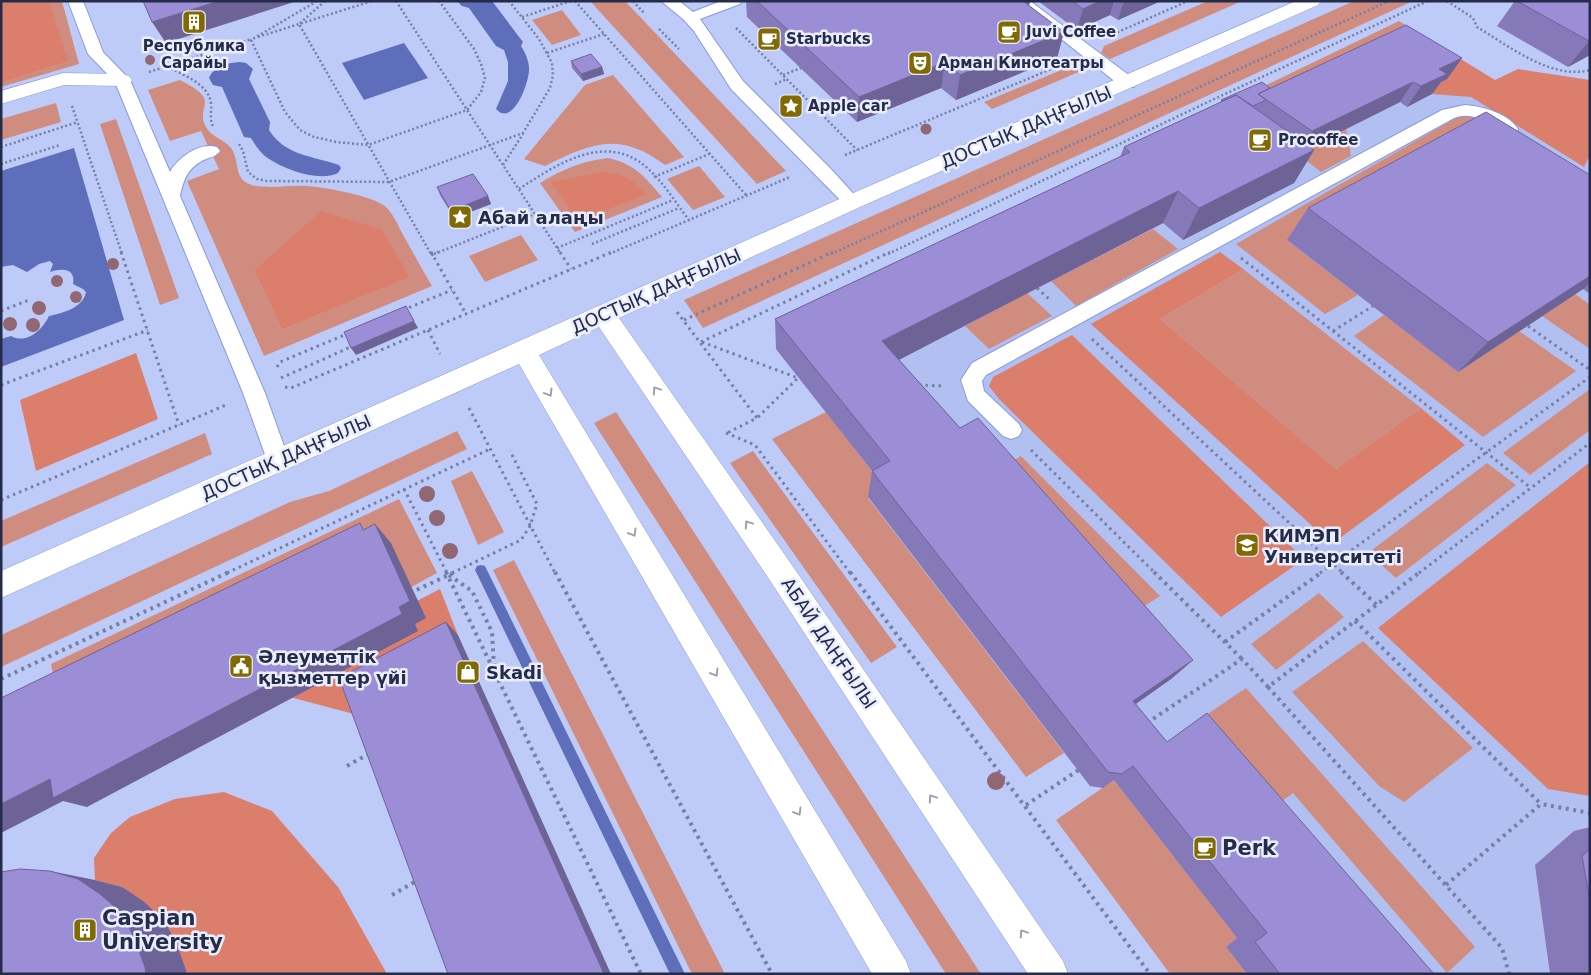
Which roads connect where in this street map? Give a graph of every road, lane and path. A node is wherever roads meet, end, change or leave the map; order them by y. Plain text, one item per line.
1 (75, 1) edge
2 (317, 1) edge
3 (325, 1) edge
4 (372, 1) edge
5 (396, 1) edge
6 (439, 1) edge
7 (509, 1) edge
8 (571, 1) edge
9 (575, 1) edge
10 (668, 1) edge
11 (735, 1) edge
12 (1020, 1) edge
13 (1188, 1) edge
14 (1312, 1) edge
15 (1389, 1) edge
16 (1428, 1) edge
17 (1447, 1) edge
18 (713, 5) edge
19 (522, 17) junction
20 (690, 18) junction
21 (299, 24) junction
22 (604, 34) junction
23 (250, 40) junction
24 (547, 53) junction
25 (1090, 53) junction
26 (801, 68) edge
27 (1590, 70) edge
28 (783, 75) junction
29 (63, 79) junction
30 (122, 80) junction
31 (1128, 83) junction
32 (1, 98) edge
33 (467, 110) junction
34 (78, 122) junction
35 (217, 130) dead end
36 (523, 133) junction
37 (1524, 137) edge
38 (239, 143) dead end
39 (60, 145) dead end
40 (368, 145) junction
41 (490, 145) junction
42 (1, 147) edge
43 (857, 150) junction
44 (211, 151) dead end
45 (709, 154) junction
46 (844, 155) dead end
47 (1, 164) edge
48 (503, 165) junction
49 (654, 177) junction
50 (790, 177) dead end
51 (390, 182) junction
52 (519, 189) junction
53 (746, 195) junction
54 (171, 197) junction
55 (673, 200) junction
56 (852, 202) junction
57 (679, 208) junction
58 (535, 214) junction
59 (689, 220) junction
60 (1218, 239) junction
61 (592, 244) dead end
62 (557, 248) junction
63 (431, 255) junction
64 (571, 269) junction
65 (1037, 288) edge
66 (452, 290) junction
67 (29, 300) dead end
68 (672, 304) dead end
69 (1373, 306) dead end
70 (1, 311) edge
71 (398, 313) edge
72 (466, 314) junction
73 (604, 315) junction
74 (1071, 319) junction
75 (684, 320) junction
76 (1528, 326) edge
77 (148, 330) junction
78 (1333, 331) junction
79 (352, 332) edge
80 (701, 342) junction
81 (361, 343) edge
82 (524, 351) junction
83 (276, 369) dead end
84 (1590, 370) edge
85 (1590, 376) edge
86 (276, 380) dead end
87 (1, 385) edge
88 (917, 385) edge
89 (283, 386) dead end
90 (972, 388) junction
91 (231, 403) dead end
92 (757, 418) junction
93 (179, 425) junction
94 (721, 426) dead end
95 (1010, 430) joint
96 (726, 433) junction
97 (1590, 443) edge
98 (510, 451) dead end
99 (1486, 452) junction
100 (278, 460) junction
101 (1530, 488) junction
102 (404, 490) junction
103 (1, 500) edge
104 (530, 526) junction
105 (1333, 564) junction
106 (448, 575) junction
107 (1, 584) edge
108 (408, 594) edge
109 (1377, 604) junction
110 (1355, 622) junction
111 (1225, 642) junction
112 (1242, 659) junction
113 (494, 670) junction
114 (1, 679) edge
115 (1268, 687) junction
116 (1146, 724) edge
117 (377, 749) edge
118 (347, 766) dead end
119 (1082, 767) edge
120 (1541, 804) junction
121 (1026, 805) junction
122 (1590, 814) edge
123 (425, 876) edge
124 (1446, 885) junction
125 (392, 896) dead end
126 (641, 974) edge
127 (772, 974) edge
128 (893, 974) edge
129 (1050, 974) edge
130 (1150, 974) edge
131 (1509, 974) edge

1 - 30 lane
2 - 23 path
3 - 21 path
4 - 21 path
5 - 33 path
6 - 33 path
7 - 19 path
8 - 19 path
9 - 22 path
10 - 20 lane
11 - 18 lane
12 - 25 lane
13 - 25 path
14 - 31 main road, ДОСТЫҚ ДАҢҒЫЛЫ
15 - 75 path
16 - 80 path
17 - 27 path
18 - 20 lane
18 - 28 path
19 - 24 path
20 - 56 lane
21 - 23 path
21 - 40 path
22 - 24 path
22 - 45 path
23 - 35 path
23 - 40 path
24 - 36 path
25 - 31 lane
25 - 43 path
26 - 28 path
28 - 43 path
29 - 30 main road
29 - 32 main road
29 - 34 path
30 - 54 lane
31 - 56 main road, ДОСТЫҚ ДАҢҒЫЛЫ
33 - 40 path
33 - 41 path
34 - 42 path
34 - 77 path
36 - 41 path
36 - 48 path
37 - 60 lane
38 - 51 path
39 - 47 path
40 - 51 path
41 - 48 path
41 - 51 path
43 - 46 path
44 - 54 lane
45 - 49 path
45 - 53 path
48 - 52 path
49 - 52 path
49 - 55 path
50 - 53 path
51 - 63 path
52 - 58 path
53 - 59 path
54 - 100 lane
55 - 57 path
55 - 62 path
56 - 73 main road, ДОСТЫҚ ДАҢҒЫЛЫ
57 - 59 path
57 - 61 path
58 - 62 path
58 - 63 path
59 - 64 path
60 - 74 lane
60 - 78 path
62 - 64 path
63 - 66 path
64 - 72 path
65 - 74 path
66 - 71 path
66 - 72 path
67 - 70 path
68 - 75 path
69 - 78 path
72 - 89 path
73 - 82 main road, ДОСТЫҚ ДАҢҒЫЛЫ
129 -> 73 main road, АБАЙ ДАҢҒЫЛЫ
74 - 90 lane
74 - 105 path
75 - 80 path
76 - 84 path
77 - 87 path
77 - 93 path
78 - 99 path
79 - 83 path
80 - 92 path
80 - 92 path
81 - 86 path
82 - 100 main road, ДОСТЫҚ ДАҢҒЫЛЫ
82 -> 128 main road
85 - 99 path
88 - 90 path
90 - 95 lane
91 - 93 path
92 - 96 path
93 - 103 path
94 - 96 path
95 - 111 path
96 - 121 path
97 - 101 path
98 - 104 path
99 - 101 path
99 - 105 path
100 - 107 main road, ДОСТЫҚ ДАҢҒЫЛЫ
101 - 109 path
102 - 104 path
102 - 106 path
102 - 114 path
104 - 106 path
104 - 127 path
105 - 109 path
105 - 111 path
106 - 108 path
106 - 113 path
106 - 113 path
109 - 110 path
110 - 115 path
110 - 120 path
111 - 112 path
112 - 115 path
112 - 116 path
113 - 126 path
115 - 124 path
117 - 118 path
119 - 121 path
120 - 122 path
120 - 124 path
121 - 130 path
123 - 125 path
124 - 131 path

